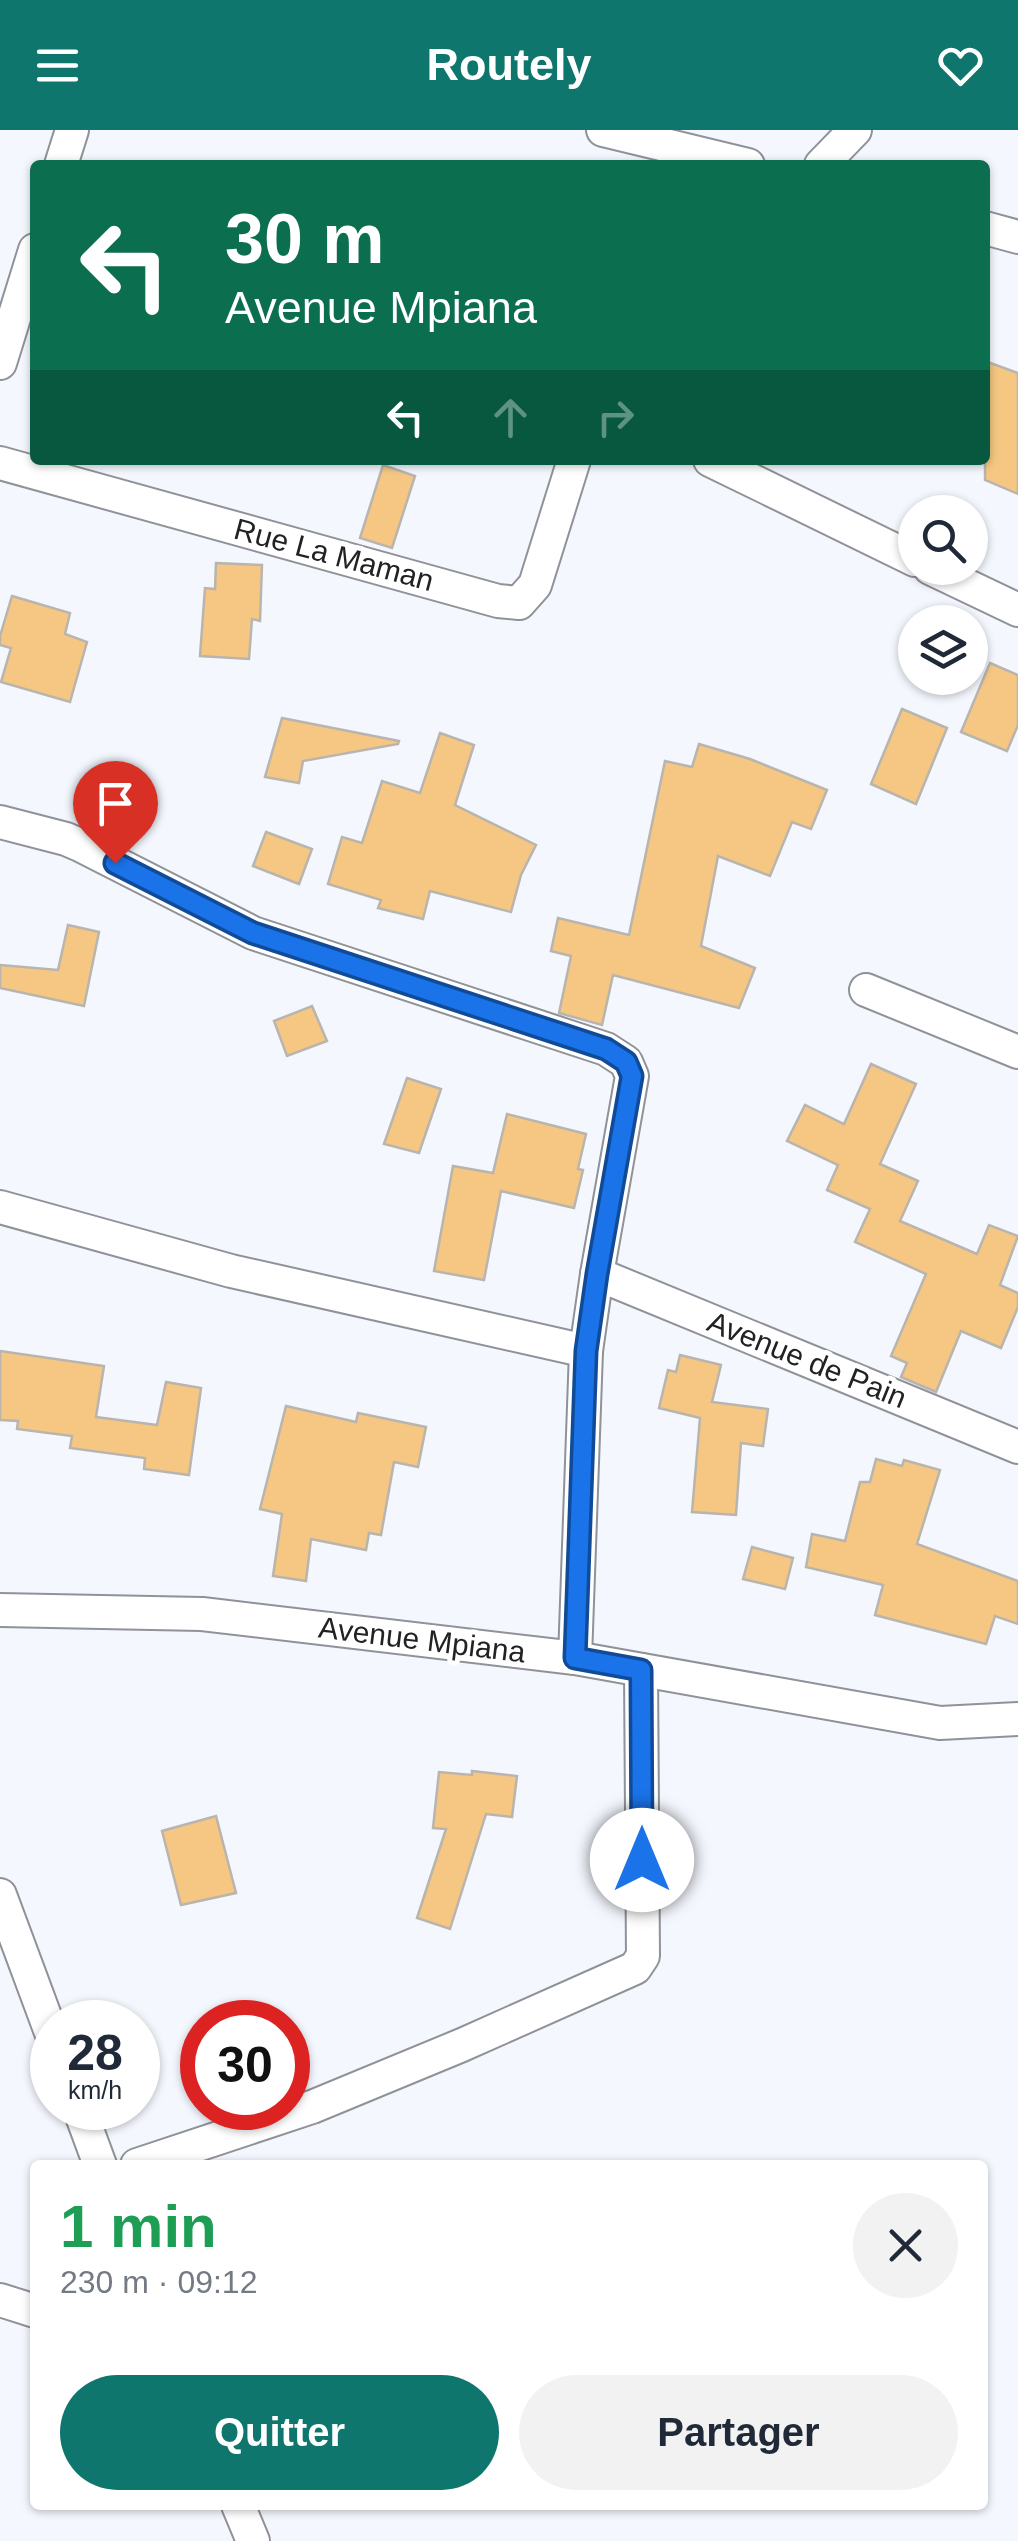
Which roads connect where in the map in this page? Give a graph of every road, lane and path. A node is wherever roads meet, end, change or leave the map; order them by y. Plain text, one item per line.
1 (72, 130) edge
2 (603, 130) edge
3 (855, 130) edge
4 (633, 152) edge
5 (63, 160) edge
6 (704, 160) edge
7 (826, 160) edge
8 (990, 229) edge
9 (1018, 237) edge
10 (30, 266) edge
11 (0, 363) edge
12 (0, 463) edge
13 (572, 465) edge
14 (720, 465) edge
15 (898, 552) edge
16 (966, 585) edge
17 (1018, 610) edge
18 (0, 822) edge
19 (866, 990) dead end
20 (1018, 1052) edge
21 (0, 1207) edge
22 (597, 1274) junction
23 (586, 1351) junction
24 (1018, 1447) edge
25 (0, 1610) edge
26 (575, 1658) junction
27 (641, 1670) junction
28 (1018, 1719) edge
29 (0, 1894) edge
30 (39, 2000) edge
31 (87, 2130) edge
32 (98, 2160) edge
33 (152, 2160) edge
34 (0, 2300) edge
35 (30, 2309) edge
36 (240, 2510) edge
37 (254, 2541) edge

1 - 5 street
2 - 4 street
3 - 7 street
4 - 6 street
8 - 9 street
10 - 11 street
12 - 13 street, Rue La Maman
14 - 15 street
16 - 17 street
18 - 22 street
19 - 20 street
21 - 23 street
22 - 23 street
22 - 24 street, Avenue de Pain
23 - 26 street
25 - 26 street, Avenue Mpiana
26 - 27 street, Avenue Mpiana
27 - 28 street, Avenue Mpiana
27 - 33 street
29 - 30 street
31 - 32 street
34 - 35 street
36 - 37 street

